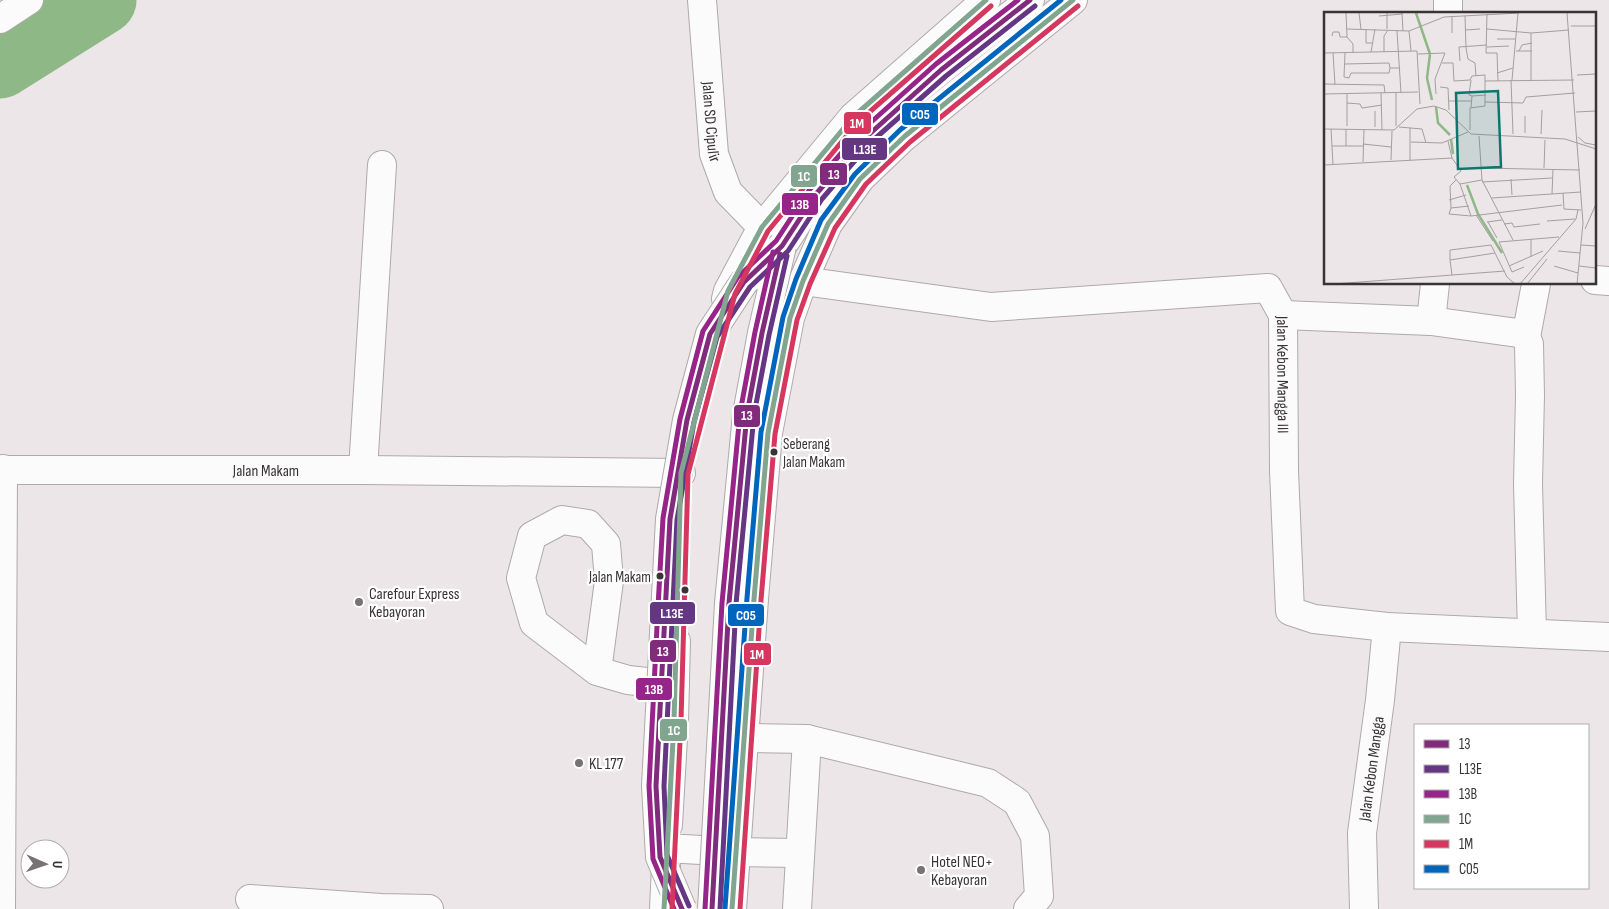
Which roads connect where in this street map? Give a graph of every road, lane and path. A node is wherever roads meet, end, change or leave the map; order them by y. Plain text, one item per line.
1 (29, 0) edge
2 (702, 0) edge
3 (986, 0) edge
4 (1030, 0) edge
5 (1073, 0) edge
6 (0, 19) edge
7 (382, 164) dead end
8 (762, 227) junction
9 (782, 246) junction
10 (1596, 280) edge
11 (803, 281) junction
12 (1609, 281) edge
13 (1435, 285) edge
14 (1536, 285) edge
15 (1283, 315) junction
16 (1431, 321) junction
17 (1526, 337) junction
18 (2, 469) edge
19 (363, 470) junction
20 (681, 473) junction
21 (1387, 627) junction
22 (1532, 632) junction
23 (1609, 637) edge
24 (597, 671) junction
25 (675, 685) junction
26 (745, 738) junction
27 (807, 739) junction
28 (666, 848) junction
29 (736, 852) junction
30 (800, 853) junction
31 (250, 899) dead end
32 (1, 909) edge
33 (429, 909) edge
34 (664, 909) edge
35 (682, 909) edge
36 (712, 909) edge
37 (732, 909) edge
38 (797, 909) edge
39 (1028, 909) edge
40 (1364, 909) edge

1 - 6 street
2 - 8 street, Jalan SD Cipulir
3 - 8 street
4 - 9 street
5 - 11 street
7 - 19 street
8 - 20 street
9 - 35 street, bridge
9 - 36 street, bridge
10 - 12 street
11 - 15 street, Jalan Kebon Mangga III
11 - 26 street
13 - 16 street
14 - 17 street
15 - 16 street
15 - 21 street, Jalan Kebon Mangga III
16 - 17 street
17 - 22 street
18 - 19 street, Jalan Makam
18 - 32 street
19 - 20 street, Jalan Makam
20 - 25 street
21 - 22 street, Jalan Kebon Mangga III
21 - 40 street, Jalan Kebon Mangga
22 - 23 street, Jalan Kebon Mangga III
24 - 24 street
24 - 25 street
25 - 28 street
26 - 27 street
26 - 29 street
27 - 30 street
27 - 39 street
28 - 29 street
28 - 34 street
29 - 30 street
29 - 37 street
30 - 38 street
31 - 33 street

